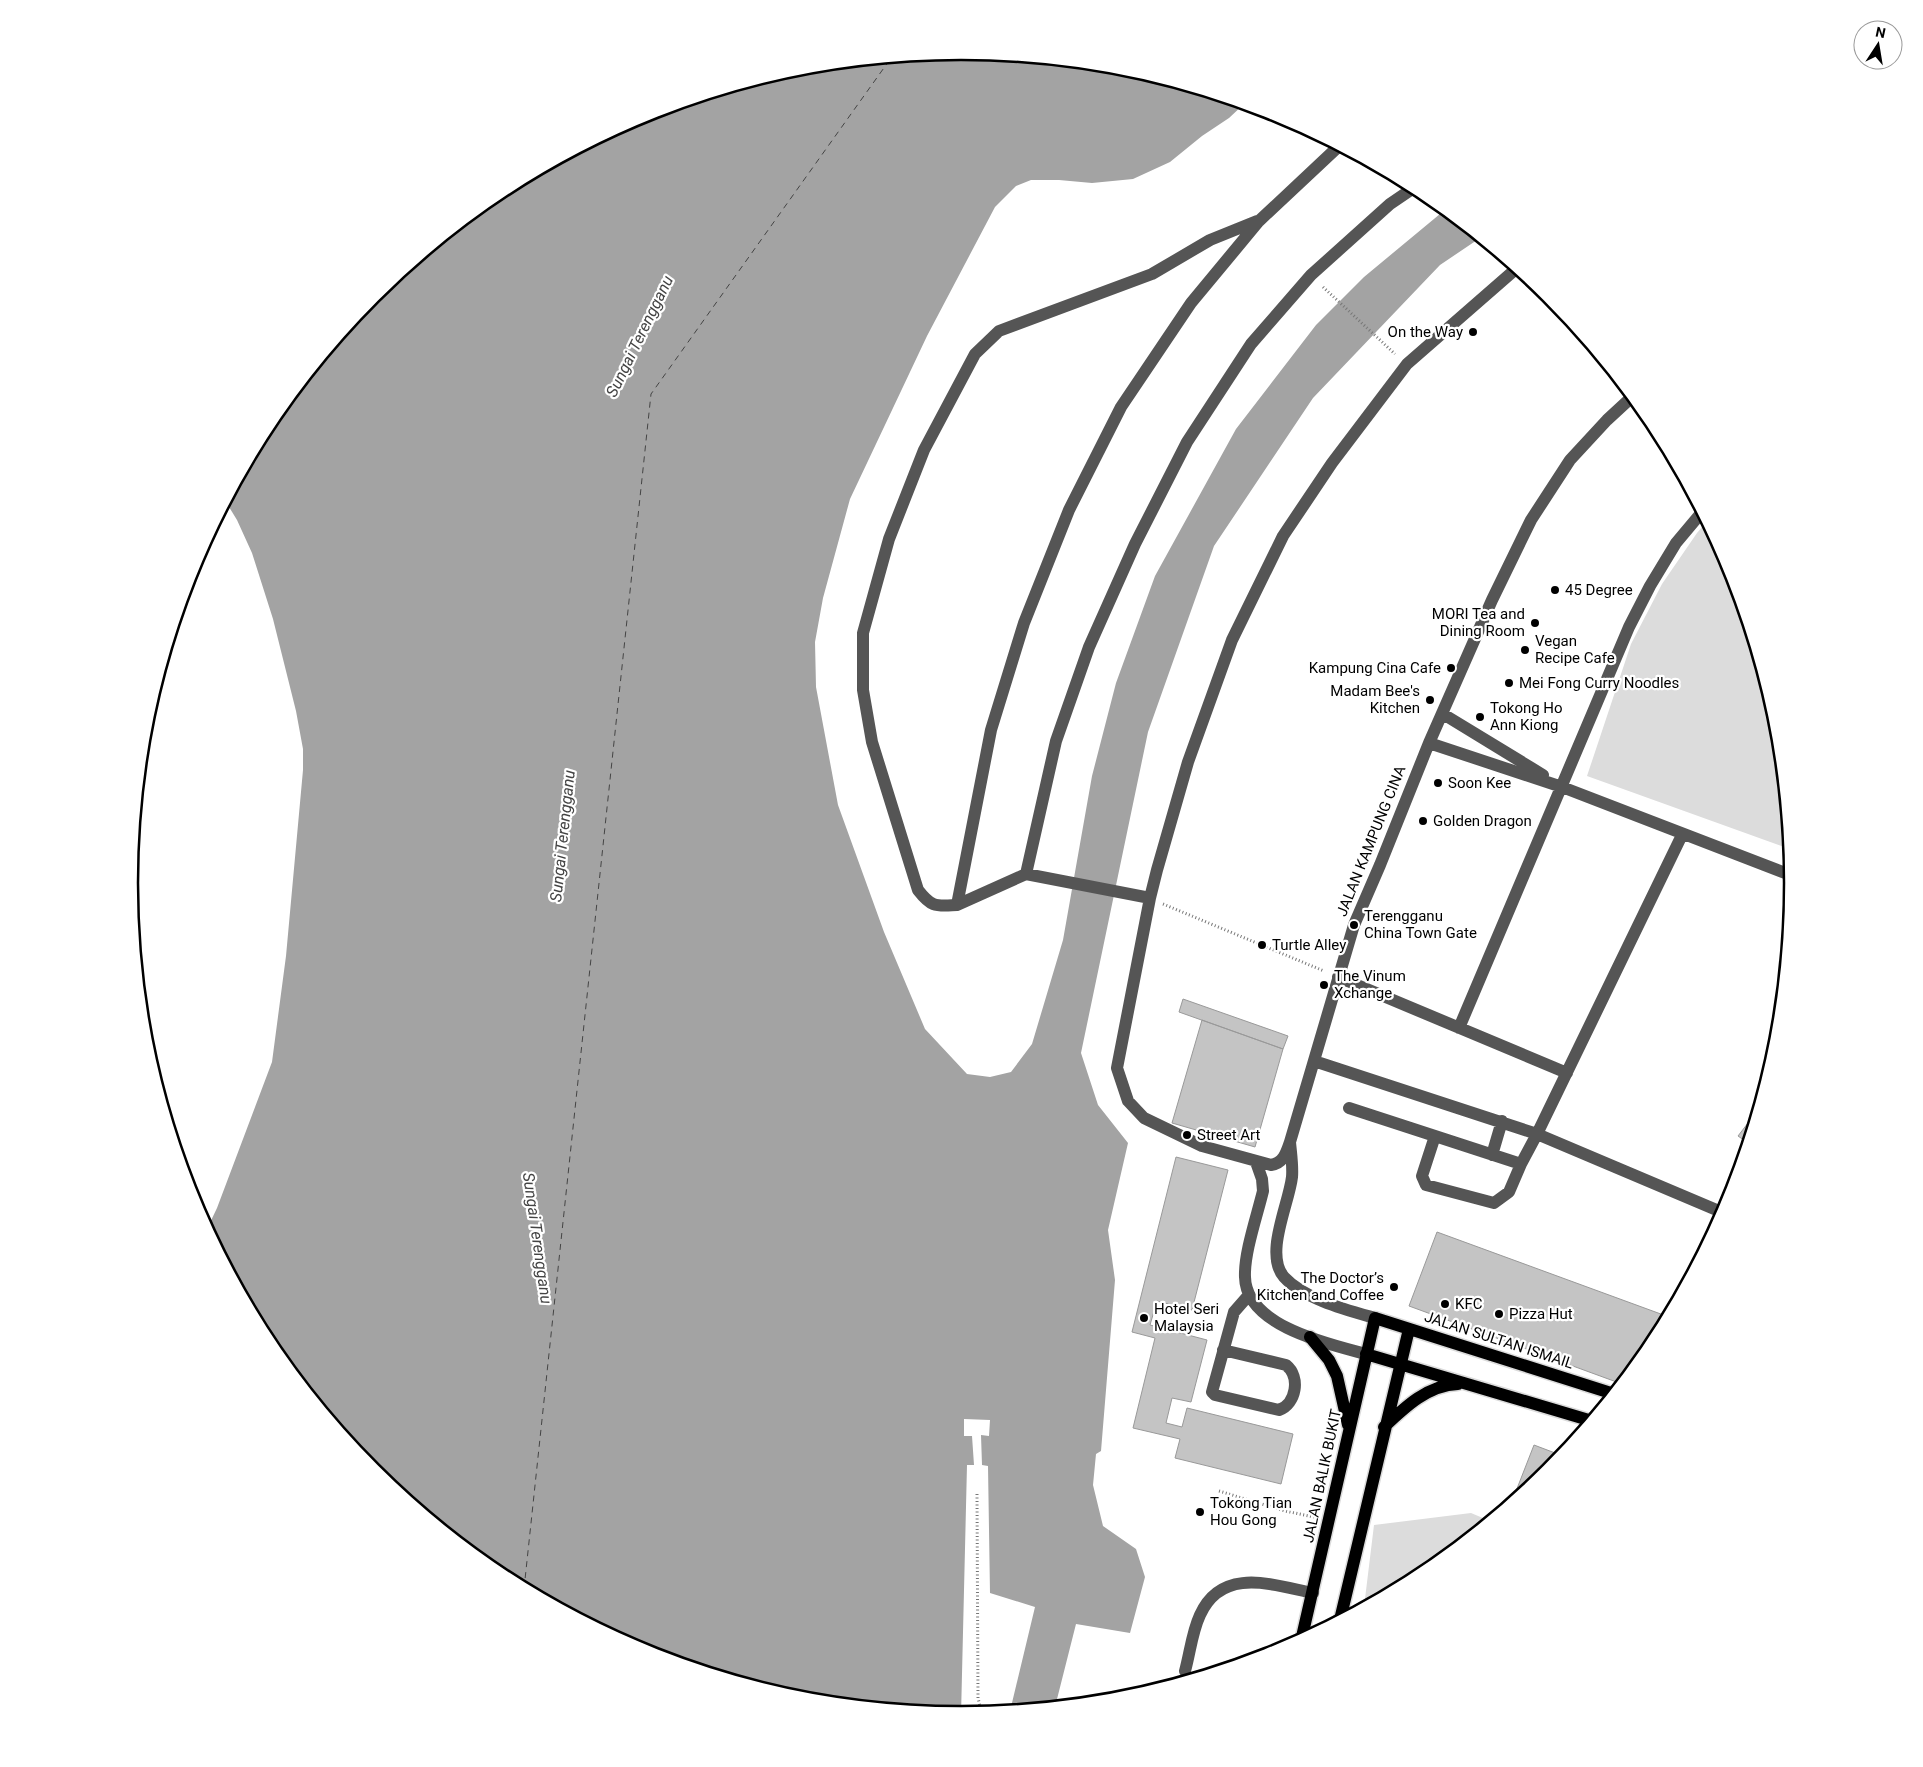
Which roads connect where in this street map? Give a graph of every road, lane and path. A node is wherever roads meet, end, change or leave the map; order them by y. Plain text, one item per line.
1 (1335, 150) edge
2 (1408, 192) edge
3 (1258, 221) junction
4 (1513, 272) edge
5 (1333, 297) dead end
6 (1382, 341) dead end
7 (1628, 401) edge
8 (1698, 516) edge
9 (1443, 714) junction
10 (1429, 743) junction
11 (1562, 787) junction
12 (1682, 835) junction
13 (1785, 873) edge
14 (1026, 874) junction
15 (1150, 898) junction
16 (957, 904) junction
17 (1338, 977) junction
18 (1459, 1028) junction
19 (1314, 1061) junction
20 (1567, 1073) junction
21 (1349, 1108) dead end
22 (1502, 1121) junction
23 (1537, 1134) junction
24 (1434, 1136) junction
25 (1290, 1142) junction
26 (1492, 1155) junction
27 (1256, 1162) junction
28 (1521, 1164) junction
29 (1717, 1210) edge
30 (1248, 1296) junction
31 (1375, 1318) junction
32 (1409, 1329) junction
33 (1310, 1337) junction
34 (1223, 1350) junction
35 (1366, 1354) junction
36 (1399, 1364) junction
37 (1463, 1383) junction
38 (1609, 1392) edge
39 (1586, 1419) edge
40 (1384, 1427) junction
41 (1349, 1430) junction
42 (1219, 1491) dead end
43 (977, 1494) dead end
44 (1329, 1521) junction
45 (1313, 1593) junction
46 (1341, 1614) edge
47 (1303, 1632) edge
48 (1185, 1671) dead end
49 (980, 1706) edge

1 - 3 street
2 - 14 street
3 - 16 street
3 - 16 street
4 - 15 street
5 - 6 path
7 - 9 street, JALAN KAMPUNG CINA
8 - 11 street
9 - 10 street, JALAN KAMPUNG CINA
9 - 11 street
10 - 11 street
10 - 17 street, JALAN KAMPUNG CINA
11 - 12 street
11 - 18 street
12 - 13 street
12 - 20 street
14 - 15 street
14 - 16 street
15 - 17 path
15 - 27 street
17 - 18 street
17 - 19 street, JALAN KAMPUNG CINA
18 - 20 street
19 - 22 street
19 - 25 street, JALAN KAMPUNG CINA
20 - 23 street
21 - 24 street
22 - 23 street
22 - 26 street
23 - 28 street
23 - 29 street
24 - 26 street
24 - 28 street
25 - 27 street
25 - 31 street, JALAN KAMPUNG CINA
26 - 28 street
27 - 30 street
30 - 33 street
30 - 34 street
31 - 32 main road, JALAN SULTAN ISMAIL
31 - 35 main road, JALAN BALIK BUKIT
32 - 36 main road
32 - 38 main road, JALAN SULTAN ISMAIL
33 - 35 street
33 - 41 main road
34 - 34 street
35 - 36 main road
35 - 41 main road, JALAN BALIK BUKIT
36 - 37 main road
36 - 40 main road
37 - 39 main road
37 - 40 main road
40 - 46 main road
41 - 44 main road, JALAN BALIK BUKIT
42 - 44 path
43 - 49 path
44 - 45 main road, JALAN BALIK BUKIT
45 - 47 main road, JALAN BALIK BUKIT
45 - 48 street

